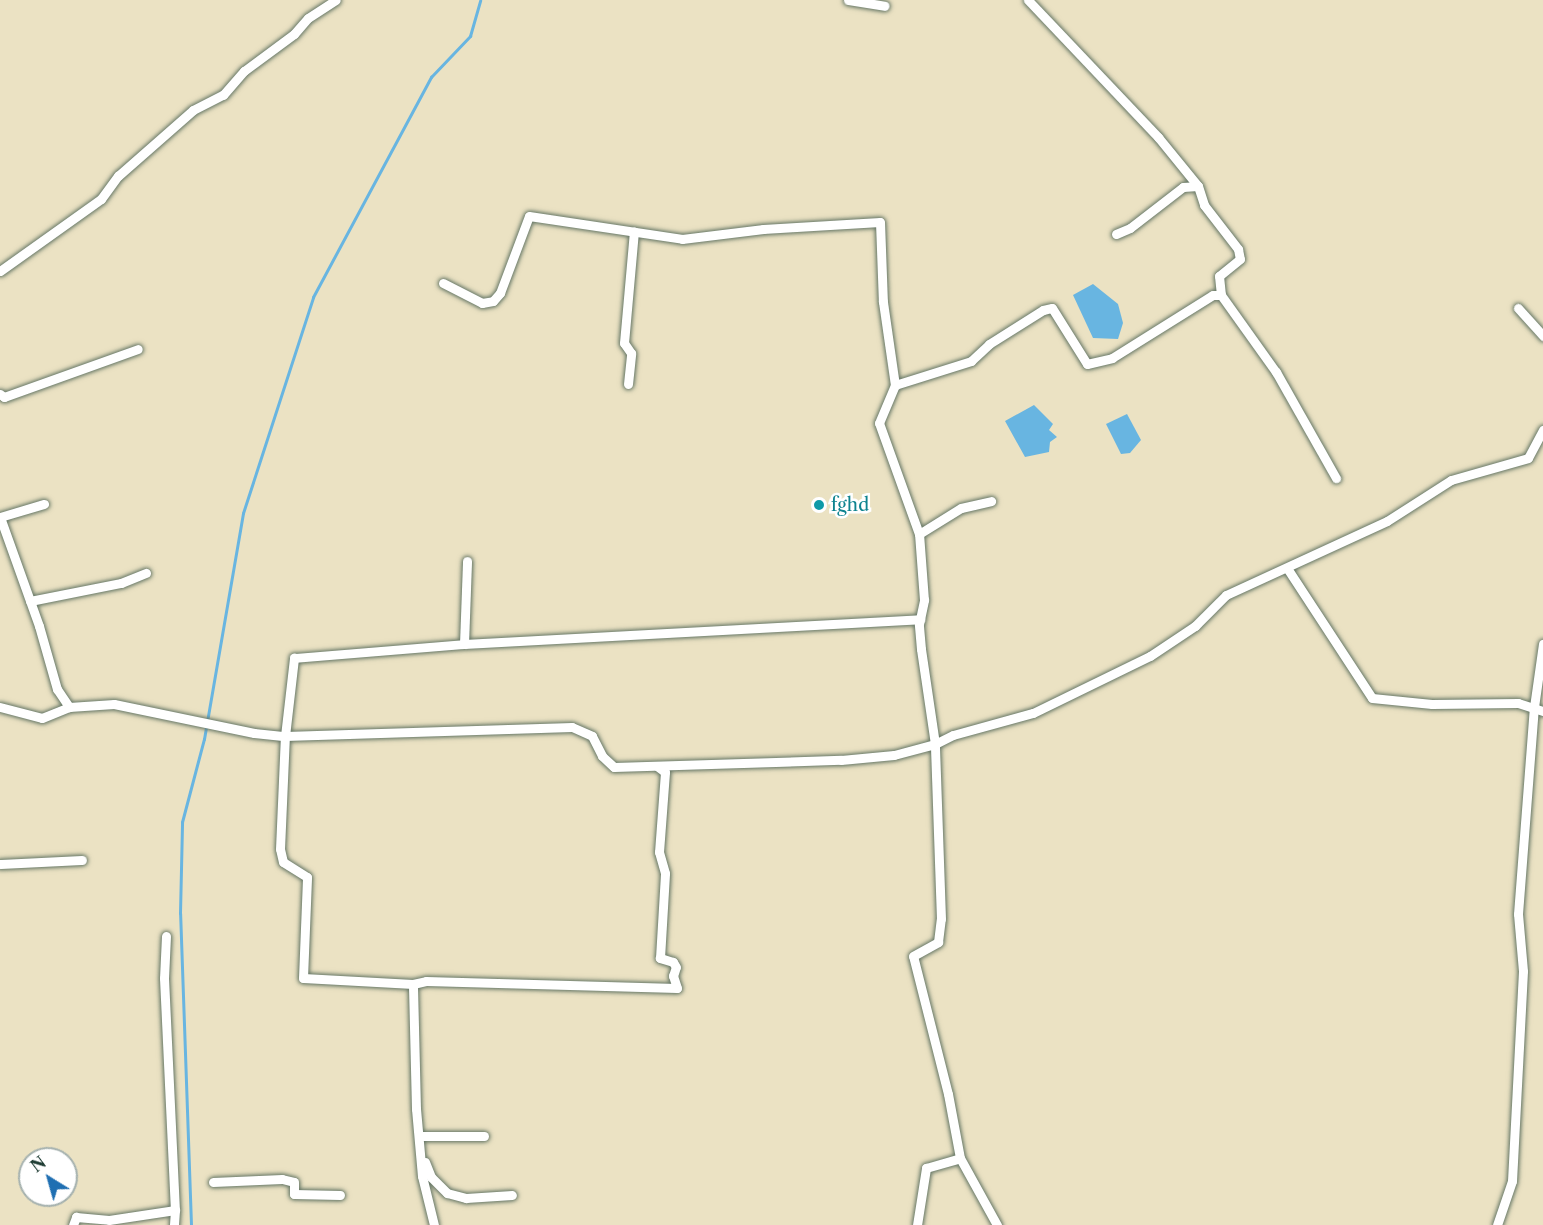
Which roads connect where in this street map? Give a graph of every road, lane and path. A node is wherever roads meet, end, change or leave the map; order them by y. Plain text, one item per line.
1 (336, 0) edge
2 (848, 0) edge
3 (1028, 0) edge
4 (885, 6) dead end
5 (1198, 186) junction
6 (634, 231) junction
7 (1116, 234) dead end
8 (0, 271) edge
9 (443, 282) dead end
10 (1221, 295) junction
11 (1518, 308) dead end
12 (1543, 336) edge
13 (138, 349) dead end
14 (628, 384) dead end
15 (895, 385) junction
16 (0, 394) edge
17 (1543, 430) edge
18 (1336, 478) dead end
19 (992, 501) dead end
20 (44, 504) dead end
21 (0, 517) edge
22 (919, 534) junction
23 (467, 561) dead end
24 (1287, 568) junction
25 (146, 573) dead end
26 (30, 601) junction
27 (920, 619) junction
28 (464, 644) junction
29 (1543, 644) edge
30 (0, 707) edge
31 (69, 707) junction
32 (1539, 709) edge
33 (285, 736) junction
34 (935, 744) junction
35 (658, 767) junction
36 (82, 860) dead end
37 (0, 864) edge
38 (166, 936) dead end
39 (413, 984) junction
40 (419, 1136) junction
41 (484, 1136) dead end
42 (960, 1158) junction
43 (421, 1159) junction
44 (213, 1182) dead end
45 (340, 1195) dead end
46 (512, 1195) dead end
47 (175, 1210) junction
48 (73, 1225) edge
49 (174, 1225) edge
50 (434, 1225) edge
51 (917, 1225) edge
52 (997, 1225) edge
53 (1497, 1225) edge

1 - 8 street
2 - 4 street
3 - 5 street
5 - 7 street
5 - 10 street
6 - 9 street
6 - 14 street
6 - 15 street
10 - 15 street
10 - 18 street
11 - 12 street
13 - 16 street
15 - 22 street
17 - 24 street
19 - 22 street
20 - 21 street
21 - 26 street
22 - 27 street
23 - 28 street
24 - 32 street
24 - 34 street
25 - 26 street
26 - 31 street
27 - 28 street
27 - 34 street
28 - 33 street
29 - 32 street
30 - 31 street
31 - 33 street
32 - 53 street
33 - 35 street
33 - 39 street
34 - 35 street
34 - 42 street
35 - 39 street
36 - 37 street
38 - 47 street
39 - 40 street
40 - 41 street
40 - 43 street
42 - 51 street
42 - 52 street
43 - 46 street
43 - 50 street
44 - 45 street
47 - 48 street
47 - 49 street

